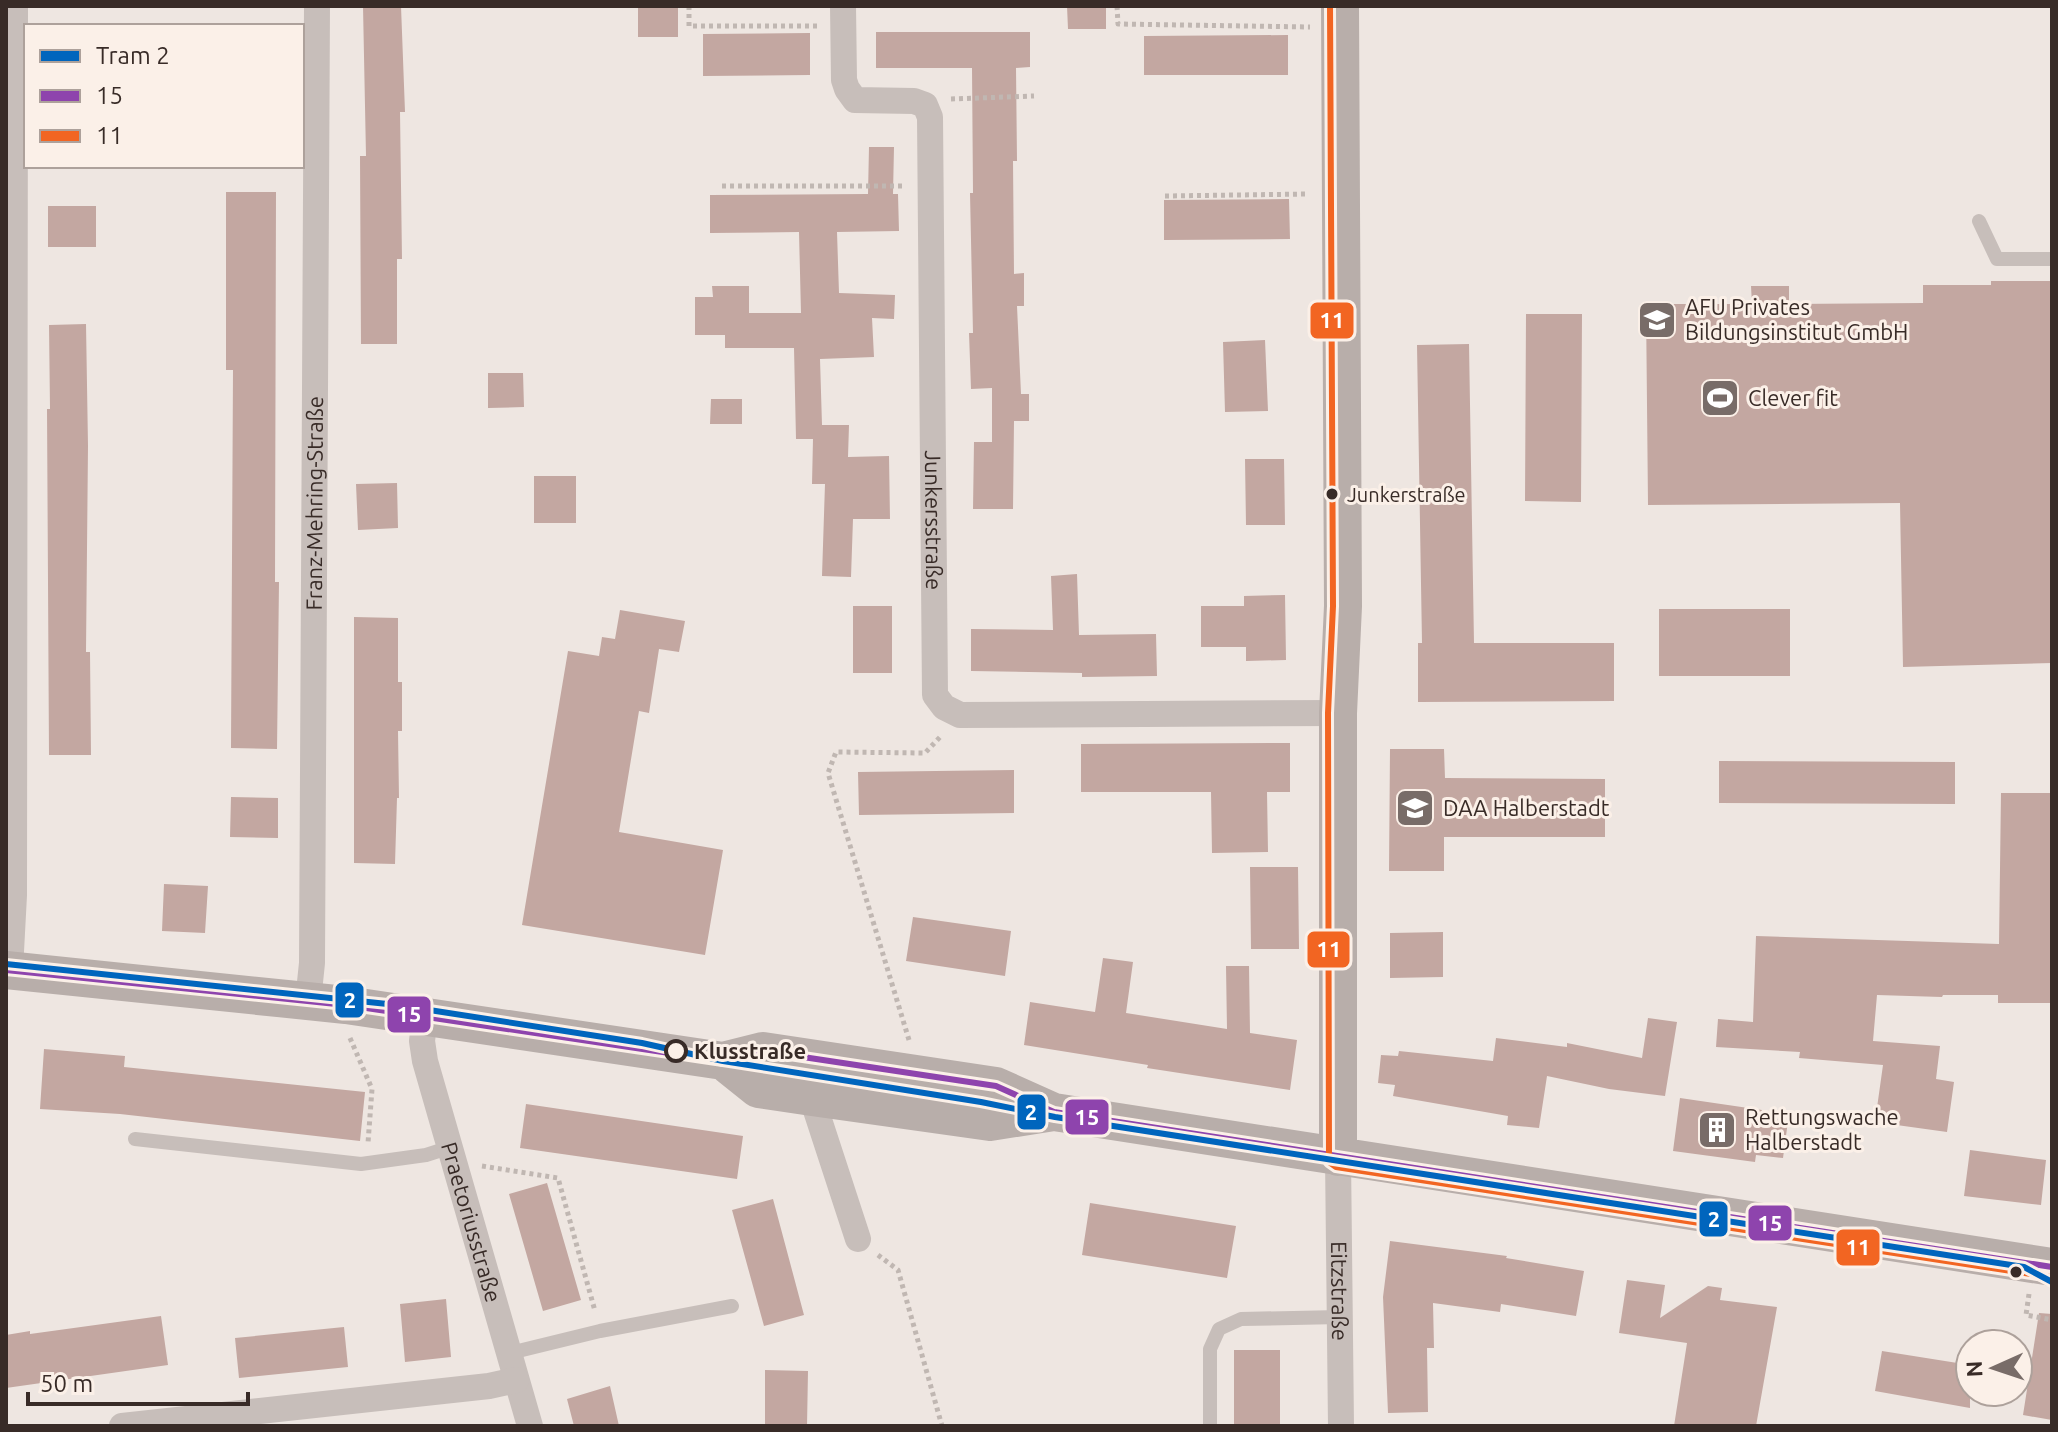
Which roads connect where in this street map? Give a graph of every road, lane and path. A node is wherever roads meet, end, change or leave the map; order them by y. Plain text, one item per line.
1 (15, 6) edge
2 (317, 6) edge
3 (689, 6) edge
4 (1117, 6) edge
5 (1326, 11) edge
6 (843, 16) edge
7 (1034, 96) dead end
8 (914, 101) junction
9 (722, 186) dead end
10 (931, 186) junction
11 (1341, 194) junction
12 (1165, 196) dead end
13 (1979, 221) dead end
14 (2052, 259) edge
15 (1338, 713) junction
16 (960, 715) junction
17 (8, 970) edge
18 (308, 1001) junction
19 (346, 1005) junction
20 (425, 1015) junction
21 (791, 1056) junction
22 (723, 1061) junction
23 (920, 1076) junction
24 (812, 1097) junction
25 (1054, 1112) junction
26 (135, 1139) dead end
27 (1338, 1157) junction
28 (455, 1159) junction
29 (367, 1163) junction
30 (858, 1239) joint
31 (2052, 1267) edge
32 (732, 1306) dead end
33 (2026, 1315) dead end
34 (1340, 1317) junction
35 (2052, 1320) edge
36 (600, 1331) junction
37 (510, 1353) junction
38 (516, 1380) junction
39 (122, 1426) edge
40 (530, 1426) edge
41 (942, 1426) edge
42 (1210, 1426) edge
43 (1341, 1426) edge

1 - 17 street
2 - 18 street, Franz-Mehring-Straße
3 - 6 path
4 - 5 path
5 - 11 street
6 - 8 street
7 - 8 path
8 - 10 street, Junkersstraße
9 - 10 path
10 - 16 street, Junkersstraße
11 - 12 path
11 - 15 street
13 - 14 lane
15 - 16 street
15 - 27 street
16 - 23 path
17 - 18 street
18 - 19 street
19 - 20 street
19 - 29 path
20 - 22 street
20 - 28 street, Praetoriusstraße
21 - 22 street
21 - 23 street
21 - 24 street
22 - 24 street
23 - 25 street
24 - 25 street
24 - 30 street
25 - 27 street
26 - 29 lane
27 - 31 street
27 - 34 street, Eitzstraße
28 - 29 lane
28 - 36 path
28 - 37 street, Praetoriusstraße
30 - 41 path
32 - 36 lane
33 - 35 path
34 - 42 lane
34 - 43 street, Eitzstraße
36 - 37 lane
37 - 38 street, Praetoriusstraße
38 - 39 street
38 - 40 street, Praetoriusstraße

